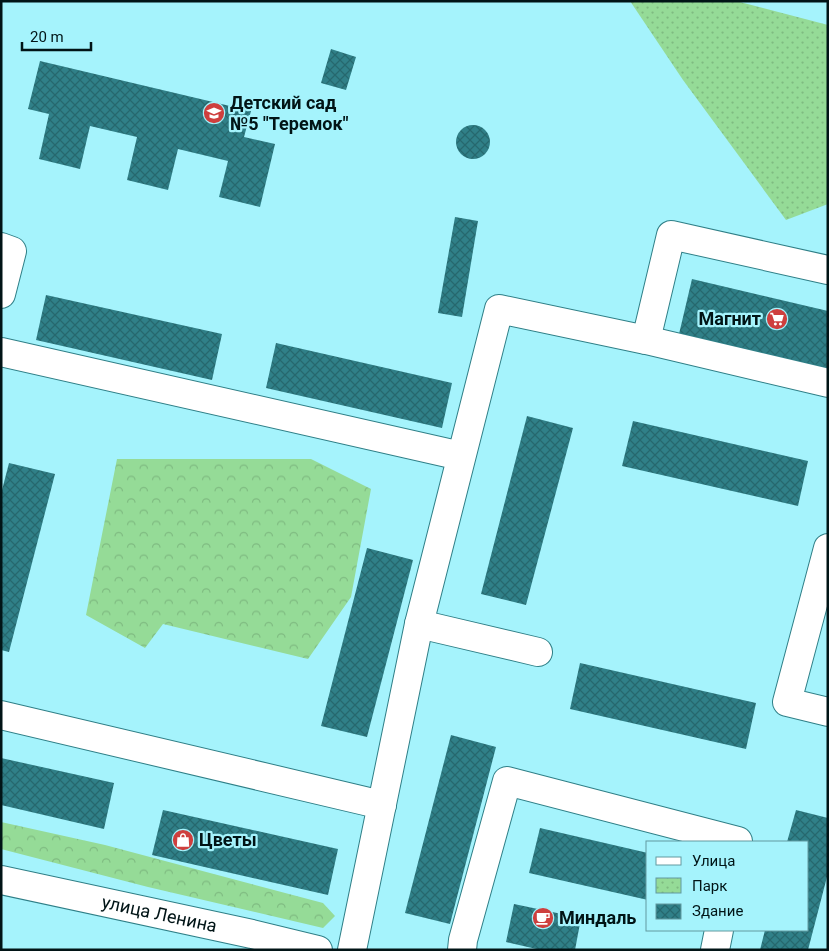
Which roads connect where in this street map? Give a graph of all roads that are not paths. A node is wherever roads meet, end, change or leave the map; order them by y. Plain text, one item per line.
1 (1, 247) edge
2 (828, 270) edge
3 (1, 294) edge
4 (646, 340) junction
5 (1, 352) edge
6 (828, 384) edge
7 (461, 456) junction
8 (828, 548) edge
9 (419, 624) junction
10 (538, 652) dead end
11 (828, 712) edge
12 (1, 715) edge
13 (382, 805) junction
14 (738, 841) edge
15 (1, 880) edge
16 (719, 931) edge
17 (250, 942) edge
18 (318, 950) edge
19 (352, 950) edge
20 (462, 950) edge
21 (715, 950) edge

1 - 3 street
2 - 4 street
4 - 6 street
4 - 7 street
5 - 7 street
7 - 9 street
8 - 11 street
9 - 10 street
9 - 13 street
12 - 13 street
13 - 19 street
14 - 20 street
15 - 17 street, улица Ленина
16 - 21 street
17 - 18 street, улица Ленина

